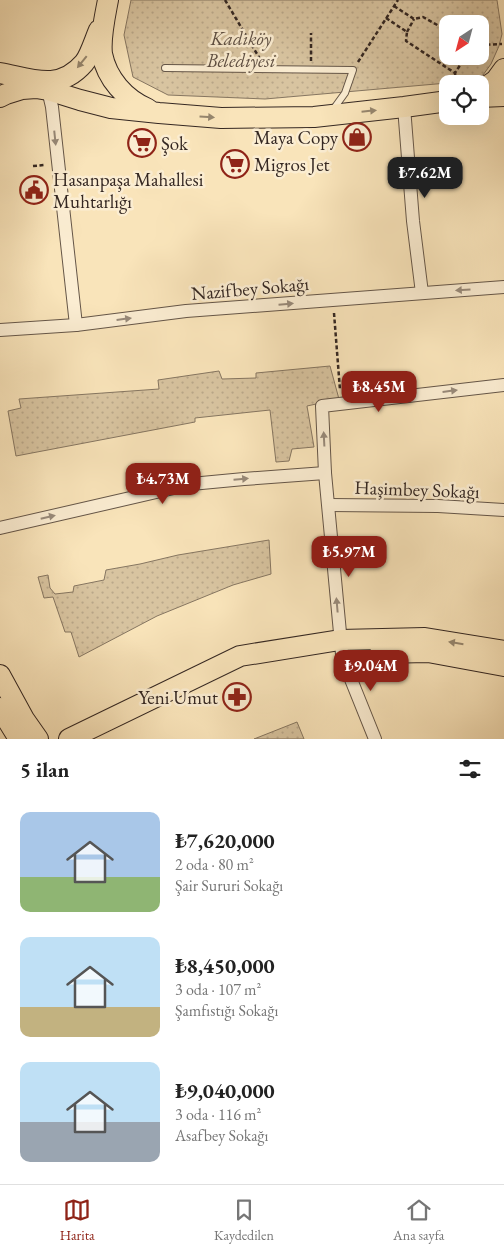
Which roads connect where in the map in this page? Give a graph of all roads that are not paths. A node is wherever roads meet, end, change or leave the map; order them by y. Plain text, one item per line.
1 (106, 10) edge
2 (165, 68) dead end
3 (504, 69) edge
4 (0, 73) edge
5 (489, 85) edge
6 (48, 90) junction
7 (504, 96) edge
8 (0, 97) edge
9 (489, 97) edge
10 (439, 102) edge
11 (404, 107) junction
12 (159, 113) junction
13 (329, 115) junction
14 (504, 287) edge
15 (422, 293) junction
16 (76, 325) junction
17 (0, 330) edge
18 (504, 385) edge
19 (325, 473) junction
20 (329, 505) junction
21 (504, 510) edge
22 (0, 528) edge
23 (341, 647) junction
24 (504, 651) edge
25 (504, 666) edge
26 (0, 675) edge
27 (2, 711) edge
28 (1, 739) edge
29 (19, 739) edge
30 (38, 739) edge
31 (69, 739) edge
32 (95, 739) edge
33 (375, 739) edge

1 -> 4 main road
1 - 12 main road
2 - 13 lane
3 - 5 main road
6 - 8 main road
6 - 12 main road
6 -> 16 street
7 - 9 main road
10 - 11 main road
13 -> 11 main road
11 - 15 street
12 -> 13 main road
14 -> 15 street, Nazifbey Sokağı
16 -> 15 street, Nazifbey Sokağı
16 - 17 street, Nazifbey Sokağı
19 -> 18 street
19 - 20 street
22 -> 19 street
20 - 21 street, Haşimbey Sokağı
23 -> 20 street
24 -> 23 main road
23 - 25 main road
23 - 31 main road
23 - 32 main road
23 - 33 street
26 - 30 main road
27 - 28 main road
27 - 29 main road

